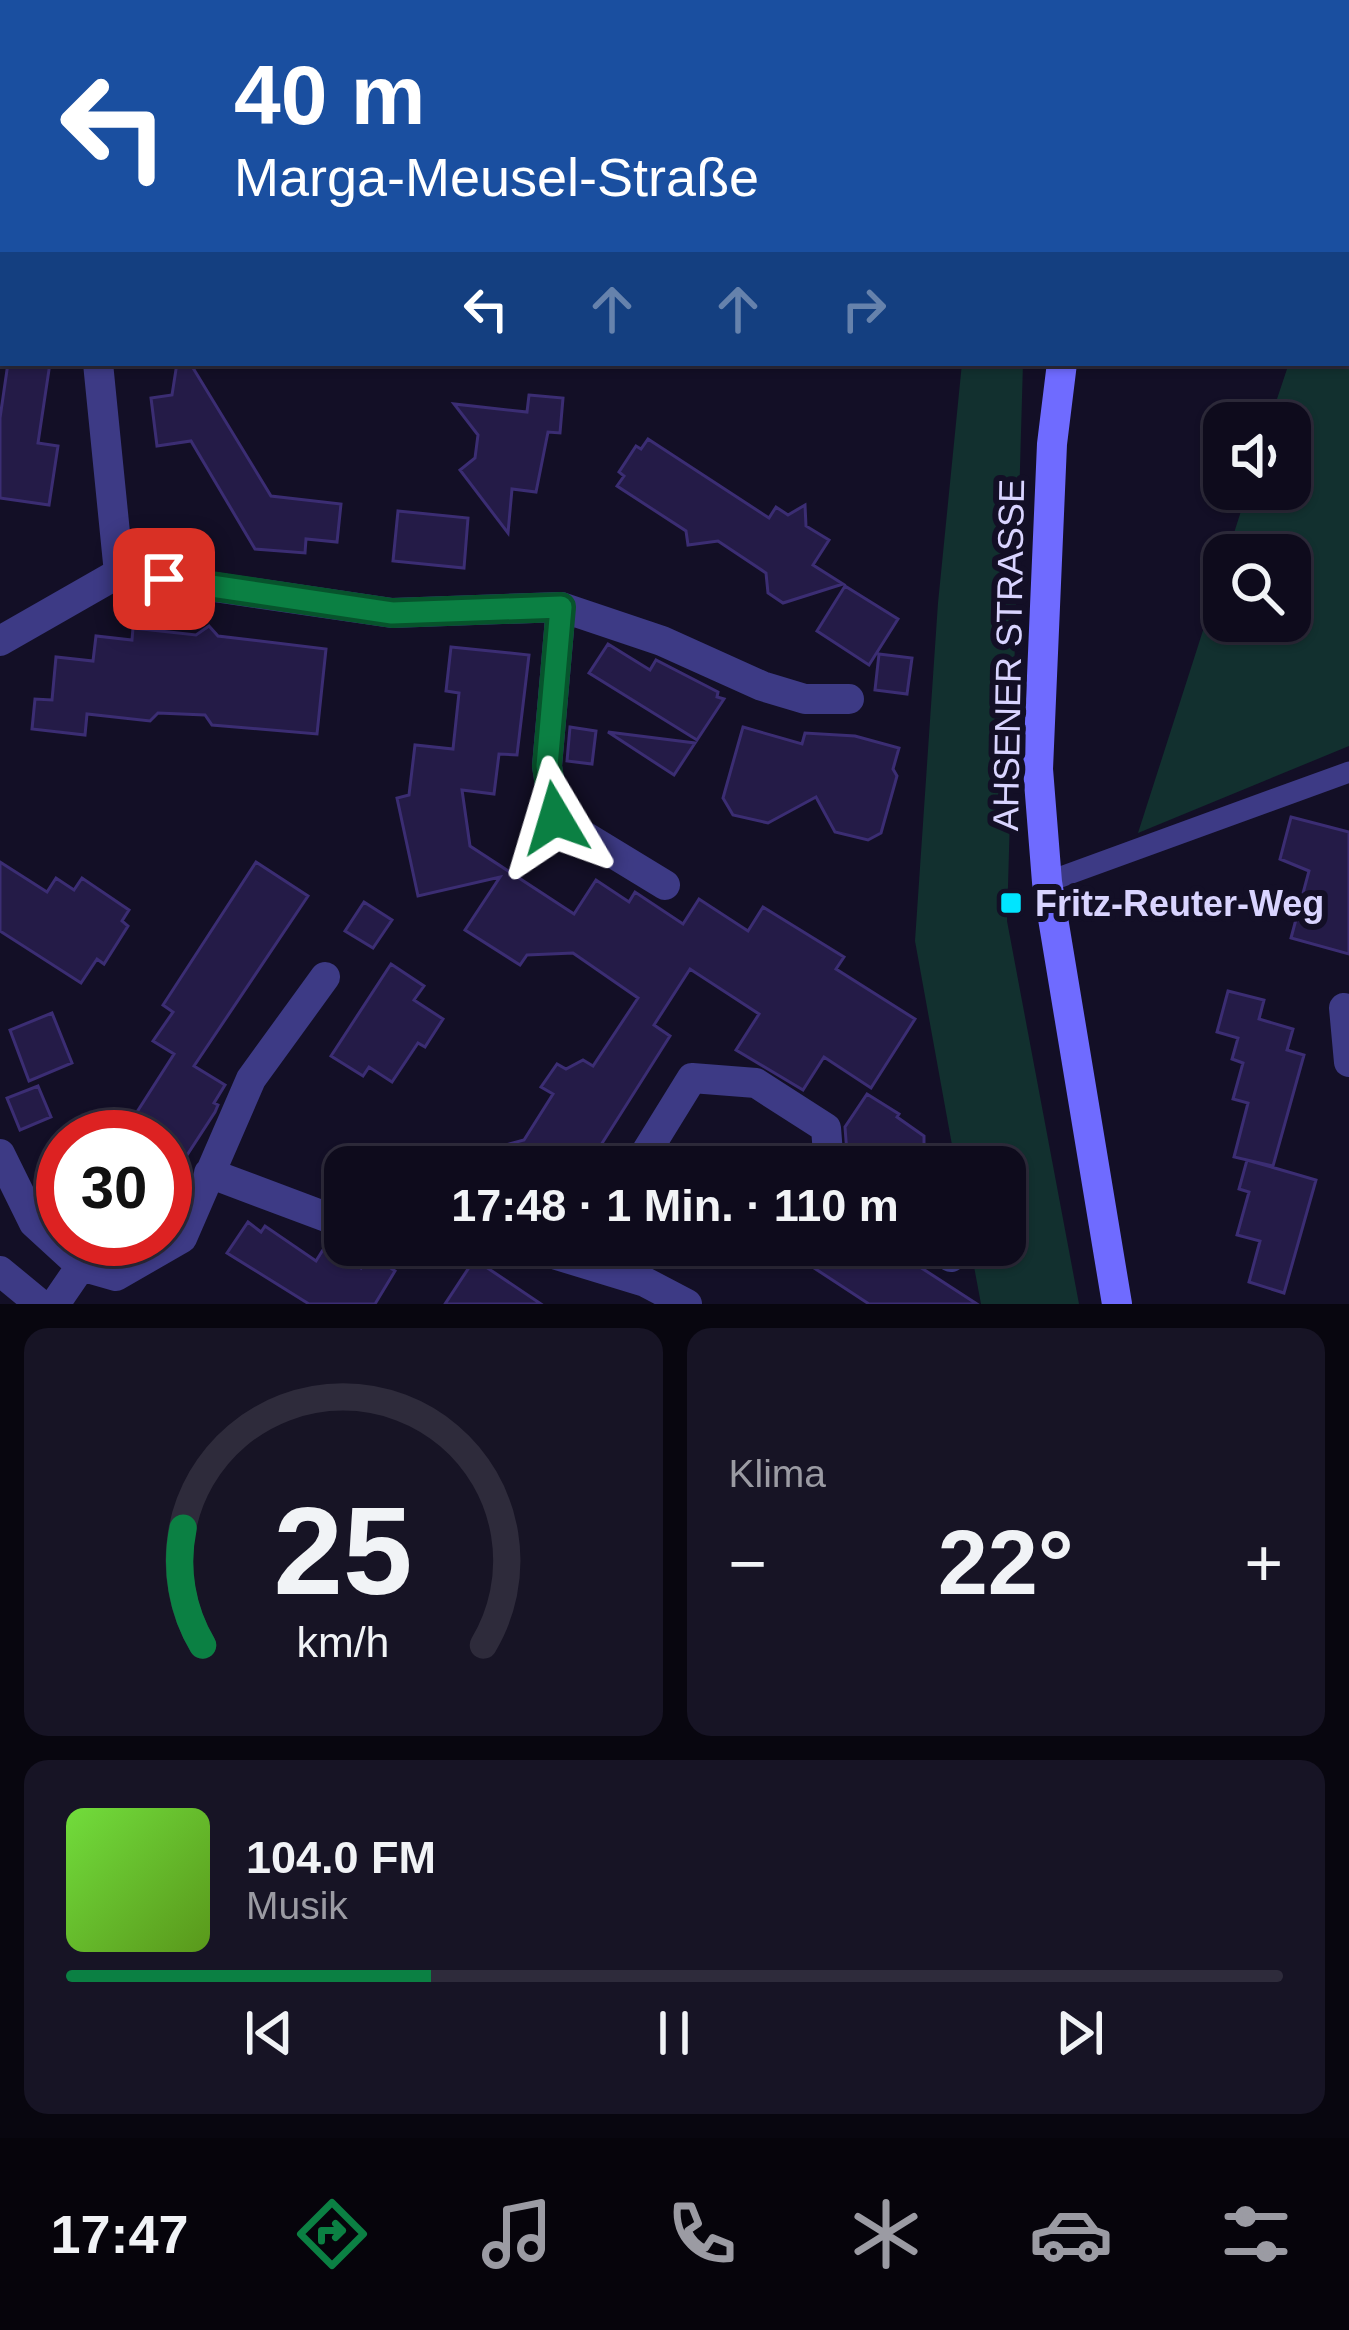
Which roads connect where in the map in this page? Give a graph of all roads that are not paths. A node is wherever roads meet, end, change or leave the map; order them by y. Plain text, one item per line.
1 (98, 366) edge
2 (1062, 366) edge
3 (118, 573) junction
4 (561, 607) junction
5 (0, 641) edge
6 (849, 699) dead end
7 (1349, 772) edge
8 (1047, 882) junction
9 (665, 885) dead end
10 (325, 977) dead end
11 (1344, 1008) dead end
12 (1349, 1062) edge
13 (651, 1146) edge
14 (827, 1146) edge
15 (0, 1154) edge
16 (209, 1173) junction
17 (192, 1214) edge
18 (324, 1216) edge
19 (36, 1224) edge
20 (81, 1266) joint
21 (133, 1266) edge
22 (611, 1266) edge
23 (0, 1271) edge
24 (40, 1304) edge
25 (55, 1304) edge
26 (686, 1304) edge
27 (1117, 1304) edge

1 - 3 street
2 - 8 main road, AHSENER STRASSE
3 - 4 street
3 - 5 street
4 - 6 street
4 - 9 street
7 - 8 lane
8 - 27 main road, AHSENER STRASSE
10 - 16 street
11 - 12 street
13 - 14 street
15 - 19 street
16 - 17 street
16 - 18 street
20 - 21 street
20 - 25 street
22 - 26 street
23 - 24 street

